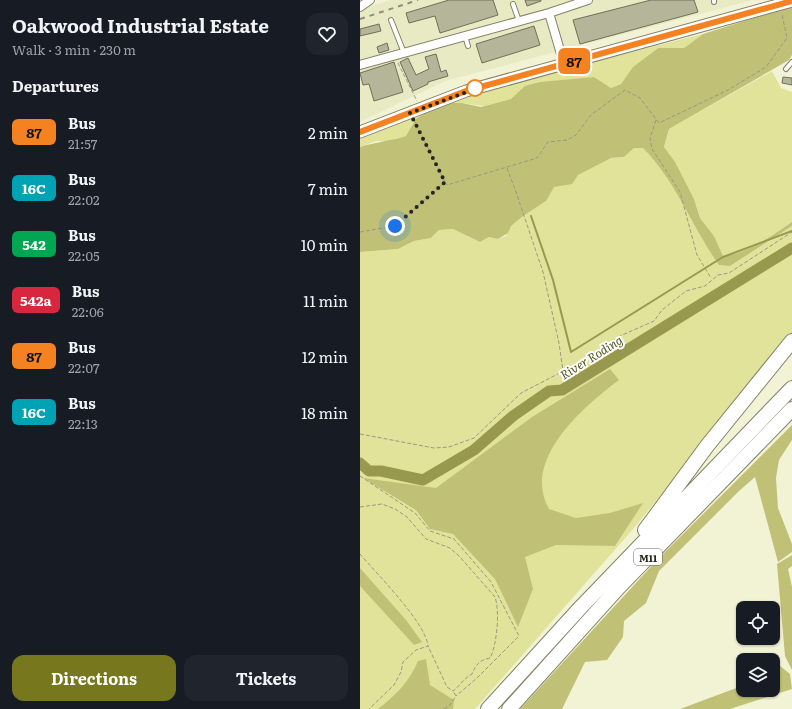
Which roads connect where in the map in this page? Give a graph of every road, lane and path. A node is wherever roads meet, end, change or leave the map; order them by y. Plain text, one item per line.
1 (370, 0) edge
2 (584, 0) edge
3 (792, 2) edge
4 (513, 4) dead end
5 (780, 5) junction
6 (360, 7) edge
7 (548, 13) junction
8 (391, 20) dead end
9 (519, 21) junction
10 (465, 36) junction
11 (468, 46) dead end
12 (404, 53) junction
13 (394, 55) junction
14 (792, 62) edge
15 (564, 64) junction
16 (360, 65) edge
17 (786, 69) dead end
18 (415, 111) junction
19 (657, 119) junction
20 (360, 132) edge
21 (506, 168) junction
22 (445, 182) junction
23 (360, 232) edge
24 (792, 232) edge
25 (712, 279) junction
26 (792, 342) edge
27 (563, 372) junction
28 (792, 388) edge
29 (792, 409) edge
30 (360, 434) edge
31 (360, 476) edge
32 (360, 507) edge
33 (360, 554) edge
34 (612, 575) junction
35 (428, 646) junction
36 (453, 691) junction
37 (456, 696) junction
38 (369, 709) edge
39 (444, 709) edge
40 (488, 709) edge
41 (509, 709) edge

1 - 6 street
2 - 7 street
3 - 5 street
4 - 9 lane
5 - 15 street
5 - 19 path
7 - 9 street
7 - 15 street
8 - 12 lane
9 - 10 street
10 - 11 lane
10 - 12 street
12 - 13 street
13 - 16 street
13 - 18 path
14 - 17 lane
15 - 18 street
18 - 20 street
18 - 22 path
19 - 21 path
19 - 25 path
21 - 22 path
21 - 27 path
22 - 23 path
24 - 25 path
25 - 27 path
26 - 34 highway, M11
27 - 30 path
28 - 34 highway, M11
29 - 41 highway, M11
31 - 37 path
32 - 36 path
33 - 35 path
34 - 40 highway, M11
35 - 36 path
35 - 38 path
36 - 37 path
37 - 39 path

